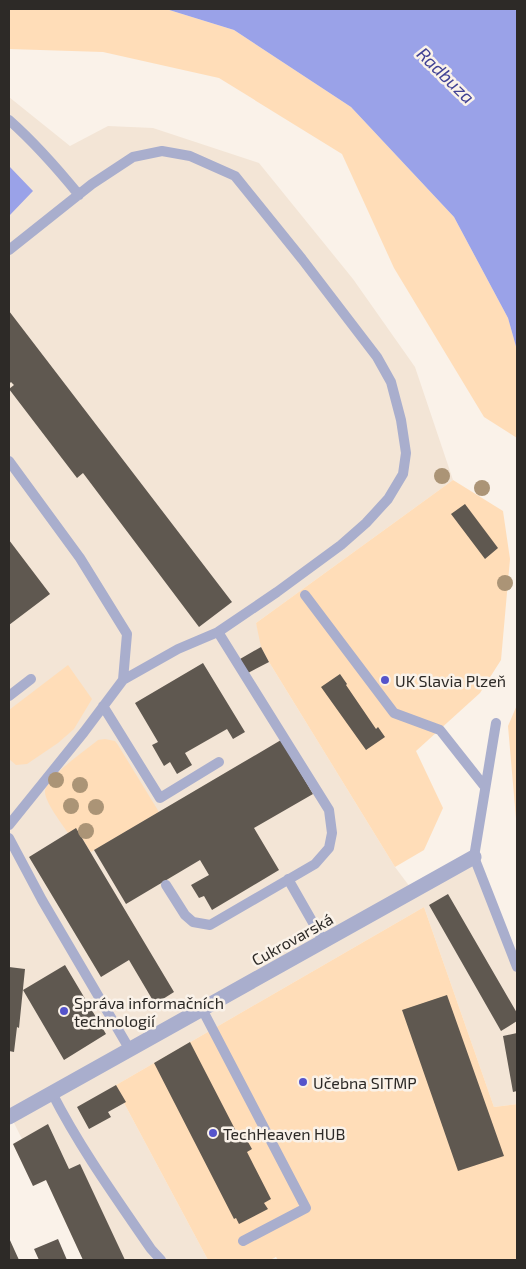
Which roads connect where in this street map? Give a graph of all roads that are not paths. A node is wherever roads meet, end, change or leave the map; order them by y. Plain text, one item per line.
1 (9, 120) edge
2 (79, 195) junction
3 (9, 250) edge
4 (9, 461) edge
5 (305, 596) dead end
6 (218, 632) junction
7 (31, 679) dead end
8 (123, 680) junction
9 (9, 696) edge
10 (103, 706) junction
11 (496, 723) dead end
12 (219, 762) dead end
13 (486, 787) junction
14 (9, 825) edge
15 (9, 838) edge
16 (474, 857) junction
17 (288, 880) junction
18 (166, 885) dead end
19 (324, 942) junction
20 (517, 968) edge
21 (202, 1010) junction
22 (130, 1050) junction
23 (52, 1093) junction
24 (9, 1117) edge
25 (243, 1241) dead end
26 (160, 1260) edge

1 - 2 lane
2 - 3 lane
2 - 6 lane
4 - 8 lane
5 - 13 lane
6 - 8 lane
6 - 17 lane
7 - 9 lane
8 - 10 lane
10 - 12 lane
10 - 14 lane
11 - 13 lane
13 - 16 lane
15 - 22 lane
16 - 19 street, Cukrovarská
16 - 20 lane
17 - 18 lane
17 - 19 lane
19 - 21 street, Cukrovarská
21 - 22 street, Cukrovarská
21 - 25 lane
22 - 23 street, Cukrovarská
23 - 24 street, Cukrovarská
23 - 26 lane

